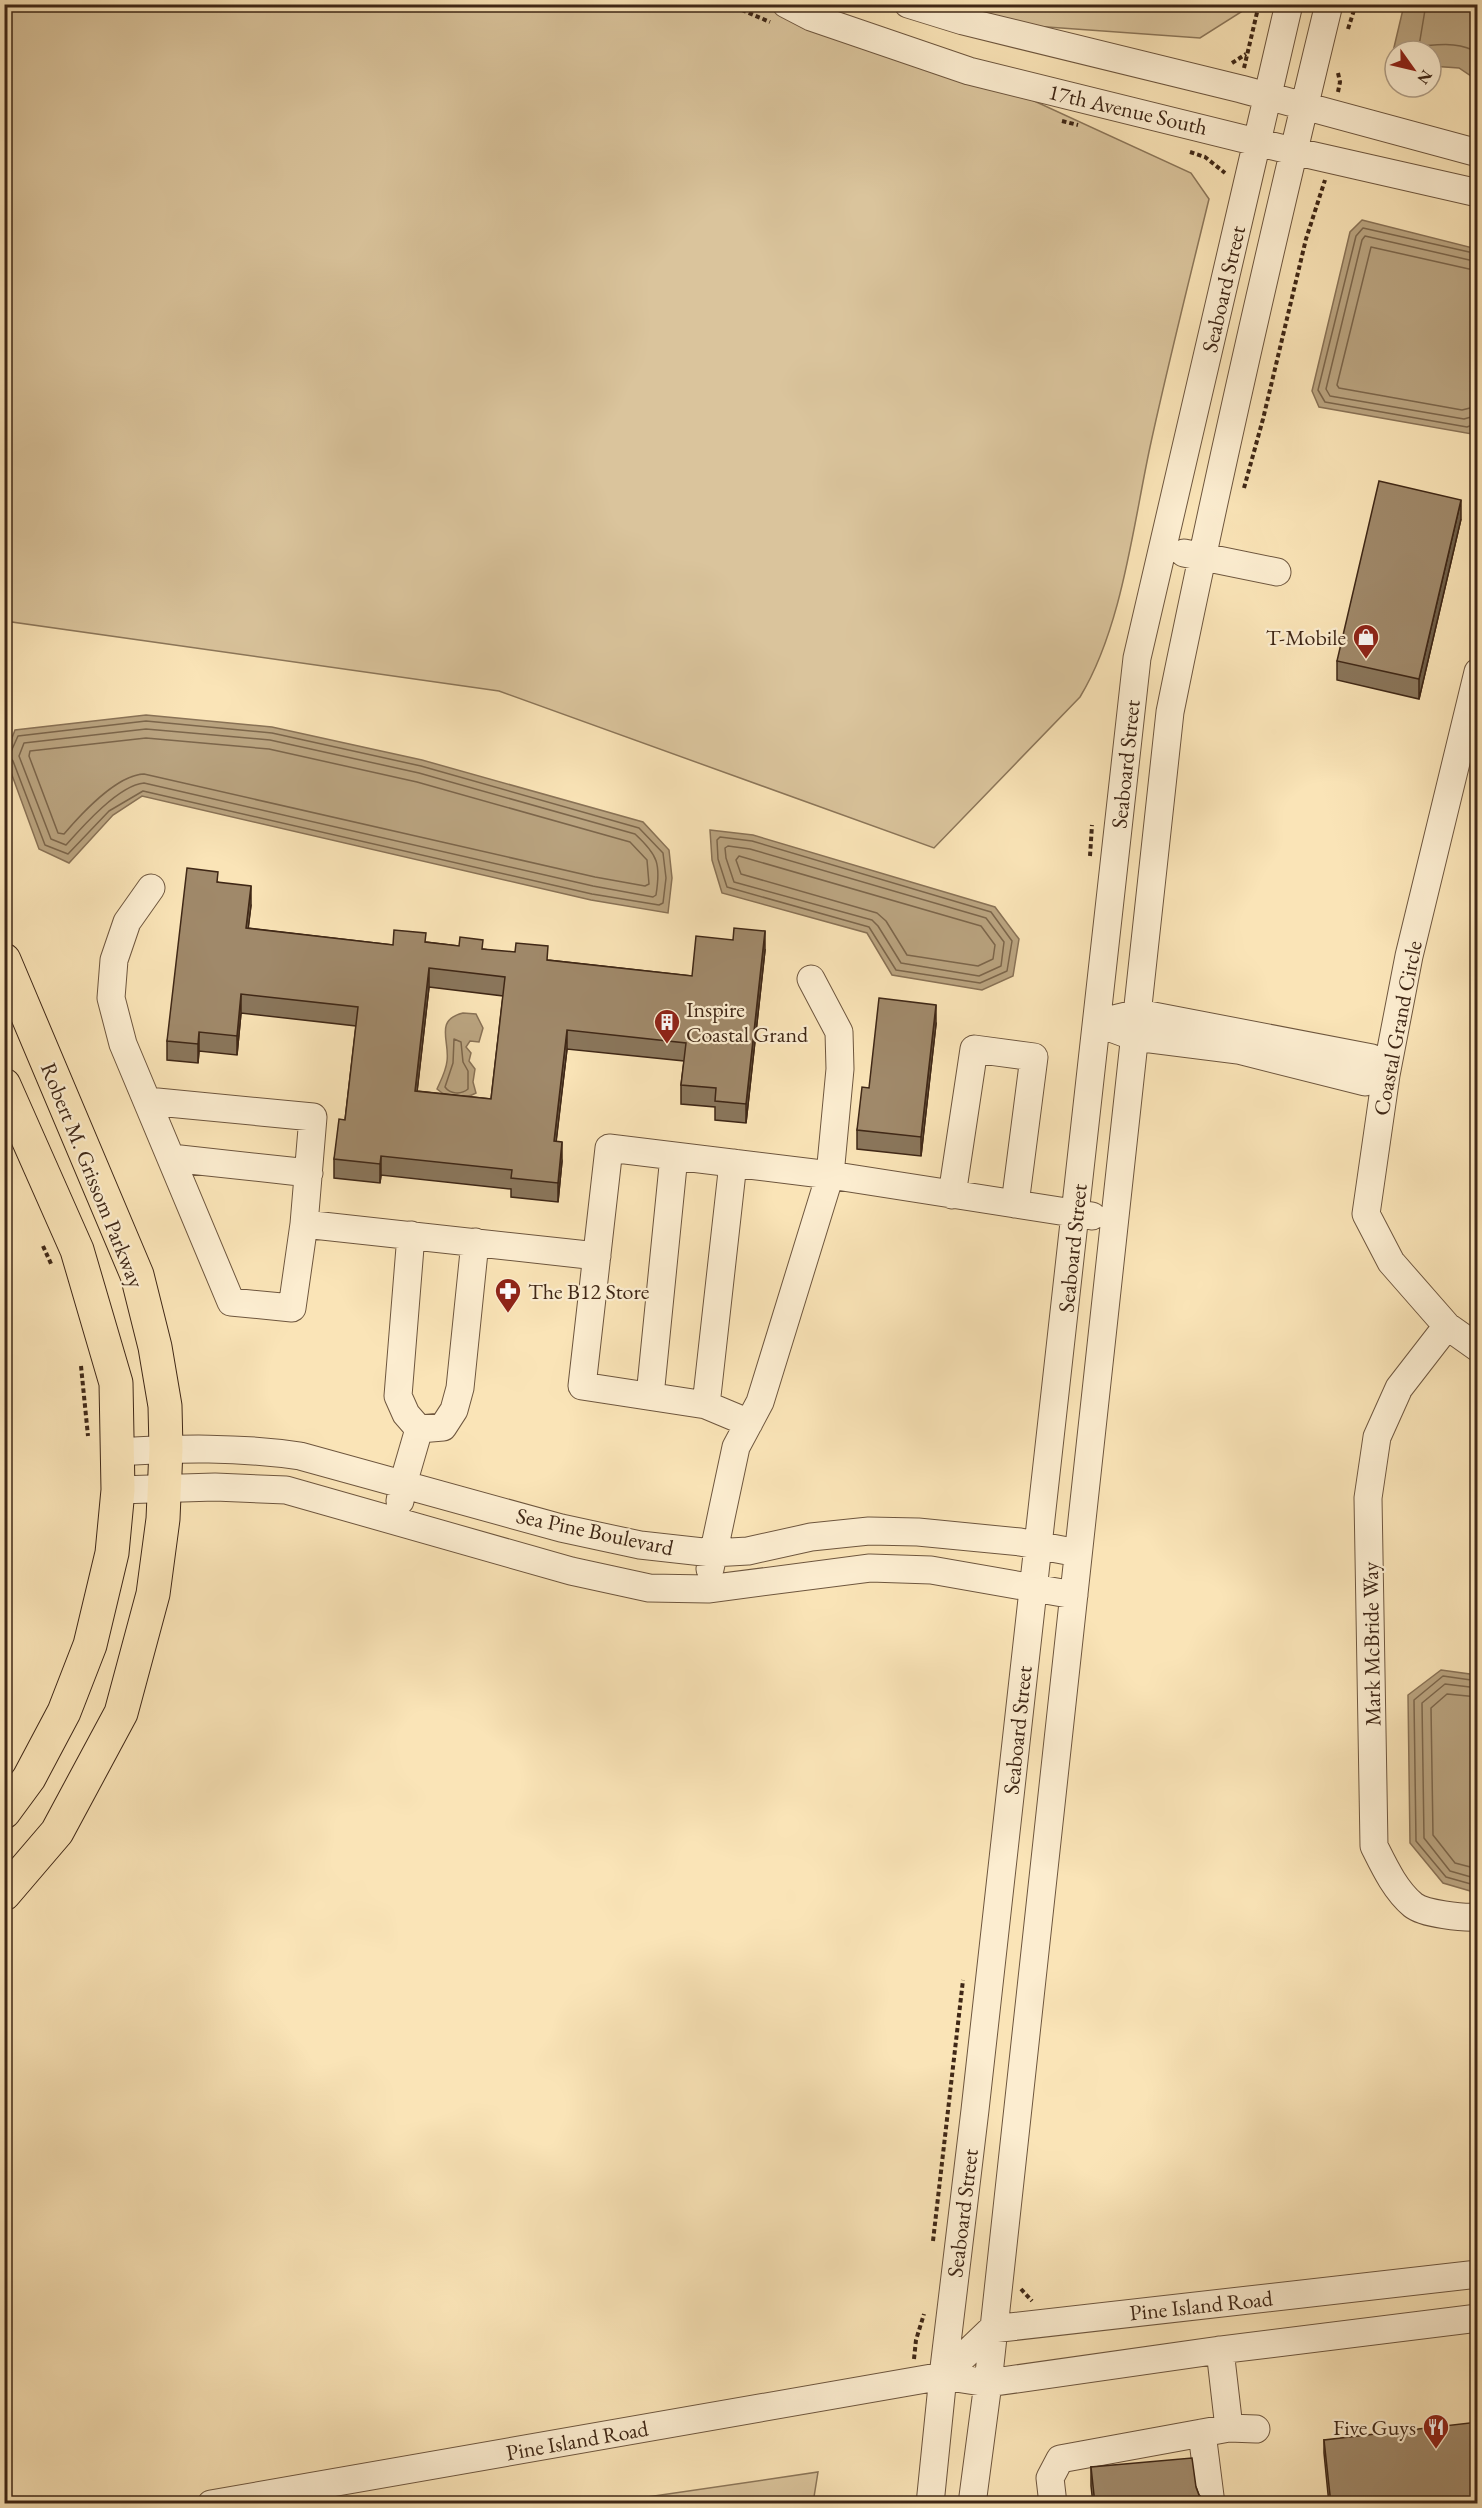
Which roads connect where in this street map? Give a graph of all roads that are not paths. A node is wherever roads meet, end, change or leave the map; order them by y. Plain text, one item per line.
1 (786, 4) edge
2 (908, 4) edge
3 (1289, 4) edge
4 (1329, 4) edge
5 (1266, 96) junction
6 (1304, 107) junction
7 (1257, 141) junction
8 (1293, 151) junction
9 (1478, 153) edge
10 (1478, 193) edge
11 (1162, 549) junction
12 (1201, 557) junction
13 (1277, 572) dead end
14 (1478, 672) edge
15 (151, 888) dead end
16 (4, 960) edge
17 (811, 979) dead end
18 (1097, 1023) junction
19 (1136, 1025) junction
20 (1386, 1075) junction
21 (4, 1085) edge
22 (147, 1101) junction
23 (674, 1156) junction
24 (171, 1158) junction
25 (733, 1163) junction
26 (309, 1173) junction
27 (830, 1175) junction
28 (952, 1196) junction
29 (1015, 1203) junction
30 (1076, 1213) junction
31 (1114, 1219) junction
32 (304, 1224) junction
33 (411, 1235) junction
34 (475, 1242) junction
35 (597, 1256) junction
36 (1447, 1326) junction
37 (1478, 1348) edge
38 (650, 1396) junction
39 (706, 1405) junction
40 (749, 1423) junction
41 (419, 1429) junction
42 (103, 1449) junction
43 (166, 1449) junction
44 (403, 1484) junction
45 (164, 1489) junction
46 (118, 1490) junction
47 (397, 1523) junction
48 (1038, 1546) junction
49 (712, 1553) junction
50 (1078, 1553) junction
51 (1033, 1588) junction
52 (708, 1589) junction
53 (1074, 1595) junction
54 (4, 1812) edge
55 (4, 1894) edge
56 (1478, 1917) edge
57 (1478, 2274) edge
58 (1478, 2318) edge
59 (992, 2329) junction
60 (1220, 2350) junction
61 (942, 2376) junction
62 (988, 2383) junction
63 (1229, 2428) junction
64 (1256, 2429) dead end
65 (1202, 2433) junction
66 (211, 2504) edge
67 (930, 2504) edge
68 (972, 2504) edge
69 (1053, 2504) edge
70 (1211, 2504) edge

1 - 7 street, 17th Avenue South
2 - 5 street, 17th Avenue South
3 - 5 street, Seaboard Street
4 - 6 street, Seaboard Street
5 - 6 street, 17th Avenue South
5 - 7 street, Seaboard Street
6 - 8 street, Seaboard Street
6 - 9 street, 17th Avenue South
7 - 8 street, 17th Avenue South
7 - 11 street, Seaboard Street
8 - 10 street, 17th Avenue South
8 - 12 street, Seaboard Street
11 - 12 street
11 - 18 street, Seaboard Street
12 - 13 street
12 - 19 street, Seaboard Street
14 - 20 street, Coastal Grand Circle
15 - 22 street
16 - 43 main road, Robert M. Grissom Parkway
17 - 27 street
18 - 19 street
18 - 30 street, Seaboard Street
19 - 20 street
19 - 31 street, Seaboard Street
20 - 36 street, Coastal Grand Circle
21 - 42 main road, Robert M. Grissom Parkway
22 - 24 street
22 - 26 street
23 - 25 street
23 - 35 street
23 - 38 street
24 - 26 street
24 - 32 street
25 - 27 street
25 - 39 street
26 - 32 street
27 - 28 street
27 - 40 street
28 - 29 street
28 - 29 street
29 - 30 street
30 - 31 street
30 - 48 street, Seaboard Street
31 - 50 street, Seaboard Street
32 - 33 street
33 - 34 street
33 - 41 street
34 - 35 street
34 - 41 street
35 - 38 street
36 - 37 street, Coastal Grand Circle
36 - 56 street, Mark McBride Way
38 - 39 street
39 - 40 street
40 - 49 street
41 - 44 street
42 - 43 street, Sea Pine Boulevard
42 - 46 main road, Robert M. Grissom Parkway
43 - 44 street, Sea Pine Boulevard
43 - 45 main road, Robert M. Grissom Parkway
44 - 47 street
44 - 49 street, Sea Pine Boulevard
45 - 46 street, Sea Pine Boulevard
45 - 47 street, Sea Pine Boulevard
45 - 55 main road, Robert M. Grissom Parkway
46 - 54 main road, Robert M. Grissom Parkway
47 - 52 street, Sea Pine Boulevard
48 - 49 street, Sea Pine Boulevard
48 - 50 street, Sea Pine Boulevard
48 - 51 street, Seaboard Street
49 - 52 street
50 - 53 street, Seaboard Street
51 - 52 street, Sea Pine Boulevard
51 - 53 street, Sea Pine Boulevard
51 - 61 street, Seaboard Street
53 - 59 street, Seaboard Street
57 - 59 street, Pine Island Road
58 - 60 street, Pine Island Road
59 - 61 street
59 - 62 street, Seaboard Street
60 - 62 street, Pine Island Road
60 - 63 street
61 - 62 street, Pine Island Road
61 - 66 street, Pine Island Road
61 - 67 street, Seaboard Street
62 - 68 street, Seaboard Street
63 - 64 street
63 - 65 street
65 - 69 street
65 - 70 street

